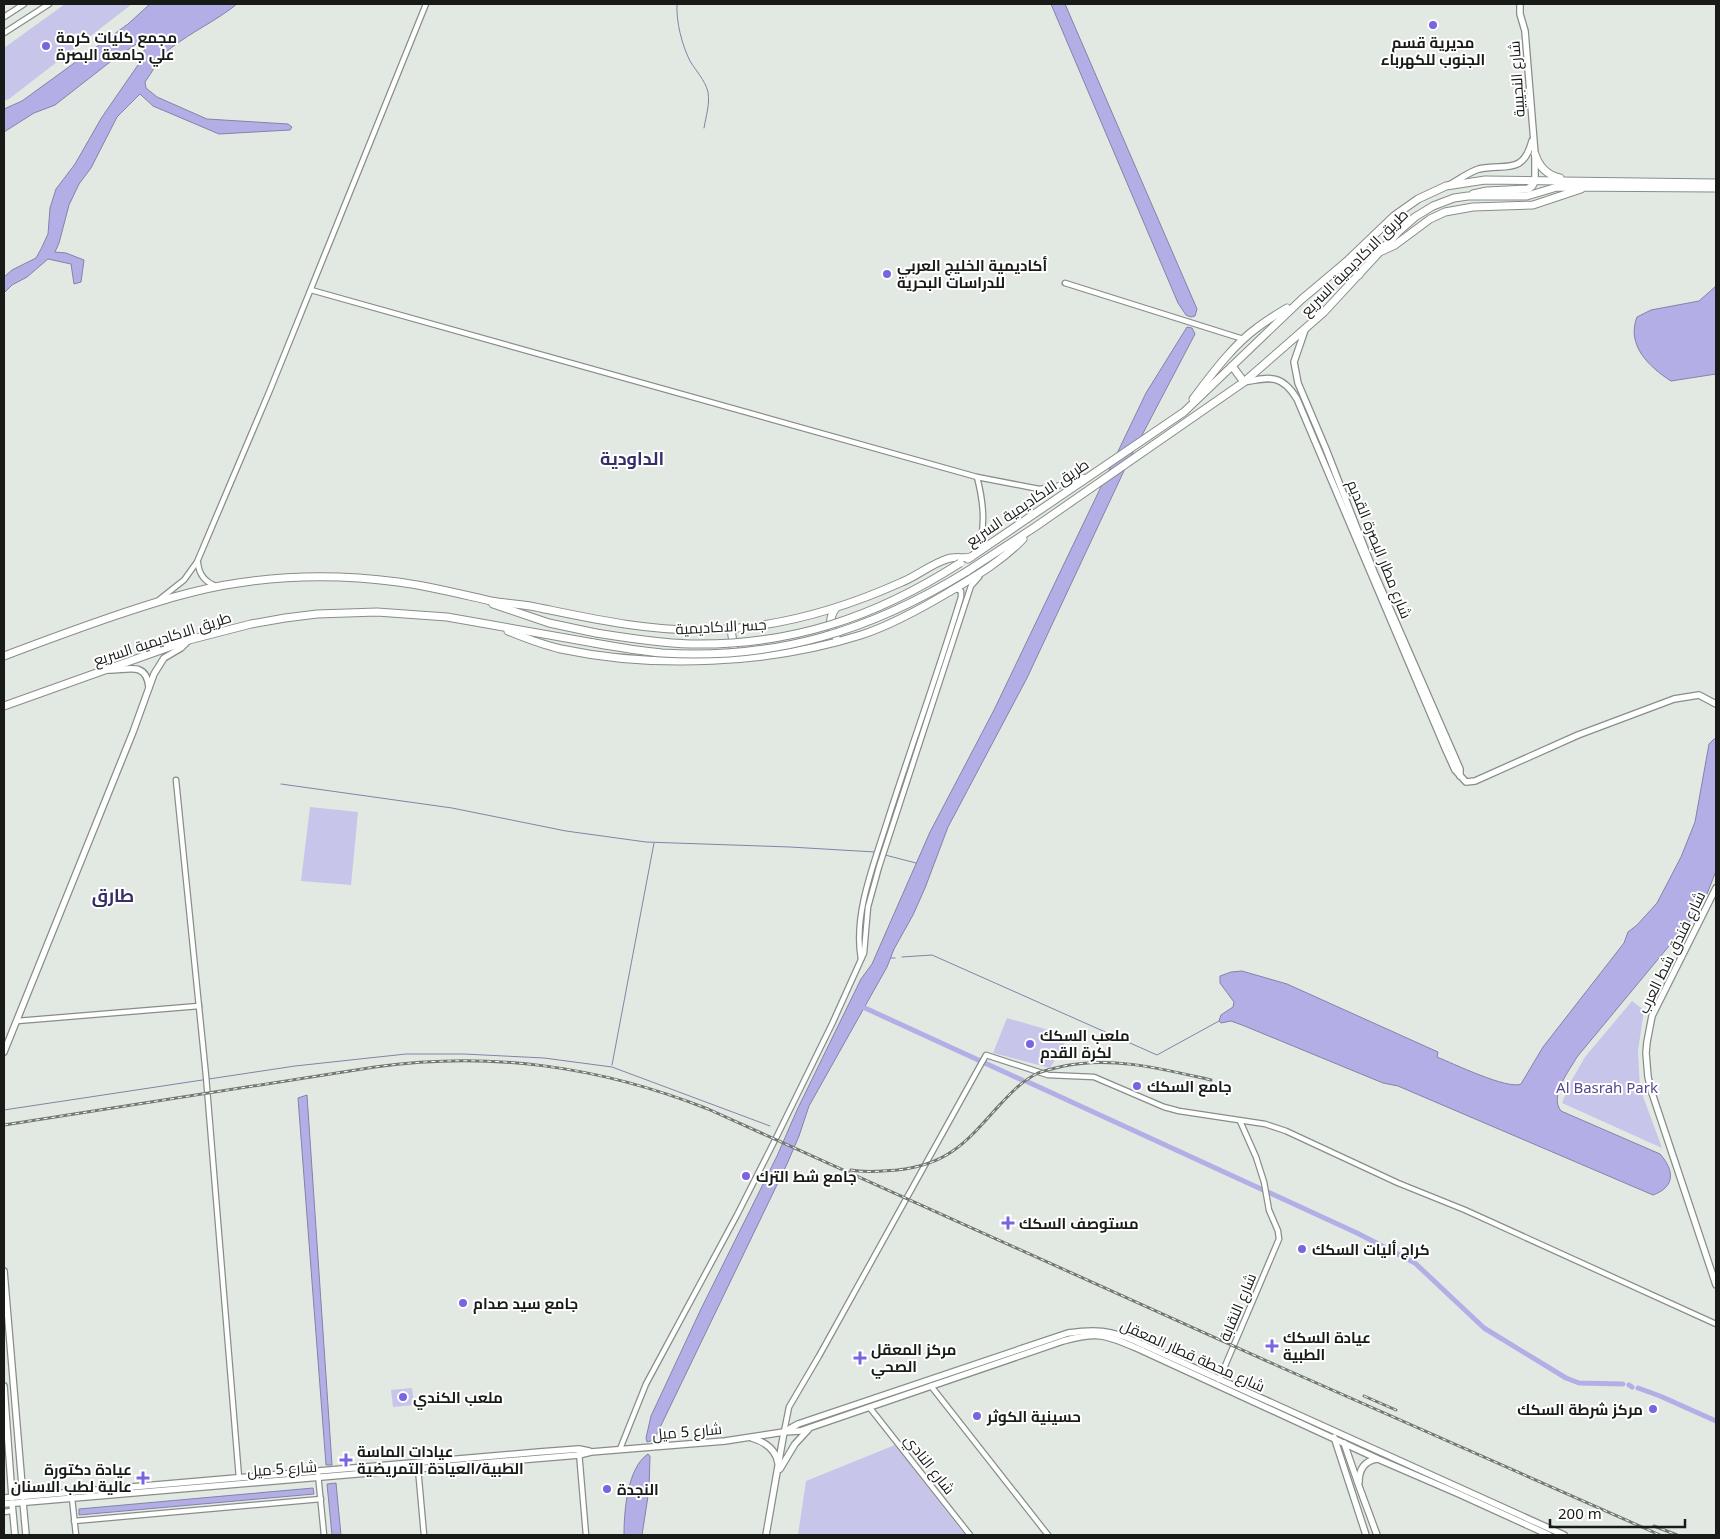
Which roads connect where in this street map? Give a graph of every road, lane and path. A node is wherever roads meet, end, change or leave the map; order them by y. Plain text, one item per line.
1 (24, 4) edge
2 (49, 4) edge
3 (426, 4) edge
4 (1520, 4) edge
5 (4, 17) edge
6 (4, 33) edge
7 (1533, 132) junction
8 (1535, 154) junction
9 (1535, 180) junction
10 (1575, 181) junction
11 (1716, 183) edge
12 (1615, 184) junction
13 (1692, 185) junction
14 (1446, 186) junction
15 (1586, 187) junction
16 (1716, 188) edge
17 (1468, 196) junction
18 (1379, 252) junction
19 (1346, 262) junction
20 (1359, 275) junction
21 (1065, 284) dead end
22 (311, 290) junction
23 (1298, 302) junction
24 (1305, 330) junction
25 (1243, 339) junction
26 (1232, 366) junction
27 (1244, 382) junction
28 (1175, 418) junction
29 (1101, 468) junction
30 (977, 477) junction
31 (1035, 527) junction
32 (972, 556) junction
33 (198, 562) junction
34 (960, 563) joint
35 (991, 567) junction
36 (966, 572) joint
37 (218, 587) junction
38 (954, 589) junction
39 (474, 597) junction
40 (154, 603) junction
41 (836, 608) junction
42 (481, 622) junction
43 (731, 629) junction
44 (189, 640) junction
45 (841, 640) junction
46 (4, 656) edge
47 (735, 659) junction
48 (107, 670) junction
49 (150, 689) junction
50 (1716, 704) edge
51 (4, 706) edge
52 (1460, 776) junction
53 (176, 780) dead end
54 (1716, 888) edge
55 (861, 959) junction
56 (199, 1006) junction
57 (17, 1021) junction
58 (4, 1052) edge
59 (1240, 1121) junction
60 (4, 1271) edge
61 (1716, 1285) edge
62 (1716, 1324) edge
63 (1219, 1380) junction
64 (4, 1386) edge
65 (931, 1386) junction
66 (870, 1408) junction
67 (813, 1427) junction
68 (784, 1432) junction
69 (1335, 1436) junction
70 (750, 1437) junction
71 (1345, 1443) junction
72 (620, 1449) junction
73 (1337, 1449) junction
74 (579, 1452) junction
75 (1378, 1459) junction
76 (779, 1465) junction
77 (418, 1468) junction
78 (318, 1471) junction
79 (777, 1475) junction
80 (239, 1478) junction
81 (318, 1478) junction
82 (4, 1486) edge
83 (11, 1486) junction
84 (22, 1486) junction
85 (1360, 1489) junction
86 (4, 1498) edge
87 (72, 1498) junction
88 (36, 1499) junction
89 (321, 1499) junction
90 (12, 1500) junction
91 (23, 1500) junction
92 (4, 1505) edge
93 (4, 1512) edge
94 (12, 1514) junction
95 (24, 1516) junction
96 (74, 1521) junction
97 (1372, 1522) junction
98 (1362, 1524) junction
99 (15, 1535) edge
100 (26, 1535) edge
101 (76, 1535) edge
102 (324, 1535) edge
103 (424, 1535) edge
104 (586, 1535) edge
105 (766, 1535) edge
106 (970, 1535) edge
107 (1048, 1535) edge
108 (1366, 1535) edge
109 (1377, 1535) edge
110 (1549, 1535) edge
111 (1564, 1535) edge

1 - 5 street
2 - 6 street
3 - 22 street
4 - 7 main road, شارع النجيبية
7 - 8 main road, شارع النجيبية
7 - 14 main road
8 - 9 main road, شارع النجيبية
8 - 10 highway
9 - 10 highway, طريق الاكاديمية السريع
9 - 14 highway, طريق الاكاديمية السريع
9 - 17 highway
10 - 12 highway, طريق الاكاديمية السريع
11 - 13 highway
12 - 13 highway
12 - 15 highway, طريق الاكاديمية السريع
13 - 16 highway
14 - 19 highway, طريق الاكاديمية السريع
15 - 17 highway, طريق الاكاديمية السريع
15 - 18 highway
17 - 18 highway, طريق الاكاديمية السريع
18 - 20 highway, طريق الاكاديمية السريع
19 - 20 highway
19 - 23 highway, طريق الاكاديمية السريع
20 - 24 highway, طريق الاكاديمية السريع
21 - 25 street
22 - 30 street
22 - 33 street
23 - 25 highway
23 - 26 highway, طريق الاكاديمية السريع
24 - 27 highway, طريق الاكاديمية السريع
24 - 52 main road, شارع مطار البصرة القديم
25 - 28 highway
26 - 27 highway
26 - 28 highway, طريق الاكاديمية السريع
27 - 31 highway, طريق الاكاديمية السريع
27 - 52 main road, شارع مطار البصرة القديم
28 - 29 highway, طريق الاكاديمية السريع
29 - 30 street
29 - 32 highway, طريق الاكاديمية السريع
30 - 32 street
31 - 35 highway
31 - 36 highway, طريق الاكاديمية السريع
32 - 34 highway, طريق الاكاديمية السريع
32 - 41 highway
33 - 37 street
33 - 40 street
34 - 39 highway, جسر الاكاديمية, bridge
35 - 38 highway
35 - 55 street
36 - 42 highway, جسر الاكاديمية, bridge
37 - 39 highway, طريق الاكاديمية السريع
37 - 40 highway, طريق الاكاديمية السريع
38 - 45 highway
38 - 55 street
39 - 43 highway
40 - 46 highway, طريق الاكاديمية السريع
41 - 43 highway
41 - 45 highway
42 - 44 highway, طريق الاكاديمية السريع
42 - 47 highway
43 - 47 highway
44 - 48 highway, طريق الاكاديمية السريع
44 - 49 main road
45 - 47 highway
48 - 49 main road
48 - 51 highway, طريق الاكاديمية السريع
49 - 57 main road
50 - 52 main road, شارع مطار البصرة القديم
53 - 56 street
54 - 61 main road, شارع فندق شط العرب
55 - 72 street
56 - 57 street
56 - 80 street
57 - 58 main road
59 - 62 street
59 - 63 street, شارع النقابة
59 - 68 street
60 - 84 main road
63 - 68 main road, شارع محطة قطار المعقل
63 - 69 main road, شارع محطة قطار المعقل
64 - 83 main road
65 - 66 main road, شارع محطة قطار المعقل
65 - 69 main road, شارع محطة قطار المعقل
65 - 107 street
66 - 67 main road, شارع محطة قطار المعقل
66 - 106 street, شارع النادي
67 - 68 main road, شارع محطة قطار المعقل
67 - 79 main road
68 - 70 main road, شارع 5 ميل
68 - 76 main road
69 - 71 main road, شارع محطة قطار المعقل
69 - 73 main road
70 - 72 main road, شارع 5 ميل
70 - 76 main road
71 - 73 main road
71 - 75 main road, شارع محطة قطار المعقل
71 - 85 main road
71 - 111 main road, شارع محطة قطار المعقل
72 - 74 main road, شارع 5 ميل
73 - 98 main road
74 - 77 main road, شارع 5 ميل
74 - 78 main road, شارع 5 ميل
74 - 104 street
75 - 85 main road
75 - 110 main road, شارع محطة قطار المعقل
76 - 79 main road
77 - 81 main road, شارع 5 ميل
77 - 103 street
78 - 80 main road, شارع 5 ميل
78 - 81 street
79 - 105 main road
80 - 88 main road, شارع 5 ميل
81 - 87 main road, شارع 5 ميل
81 - 89 street
82 - 83 street
83 - 86 main road
83 - 90 main road
84 - 88 main road
84 - 91 main road
85 - 97 main road
86 - 90 main road, شارع 5 ميل
87 - 88 main road, شارع 5 ميل
87 - 96 street
88 - 91 main road, شارع 5 ميل
88 - 95 main road
89 - 96 street
89 - 102 street
90 - 91 main road, شارع 5 ميل
90 - 92 main road, شارع 5 ميل
90 - 94 main road
91 - 95 main road
92 - 94 main road
93 - 94 street
94 - 99 main road
95 - 100 main road
96 - 101 street
97 - 98 main road
97 - 109 main road
98 - 108 main road

